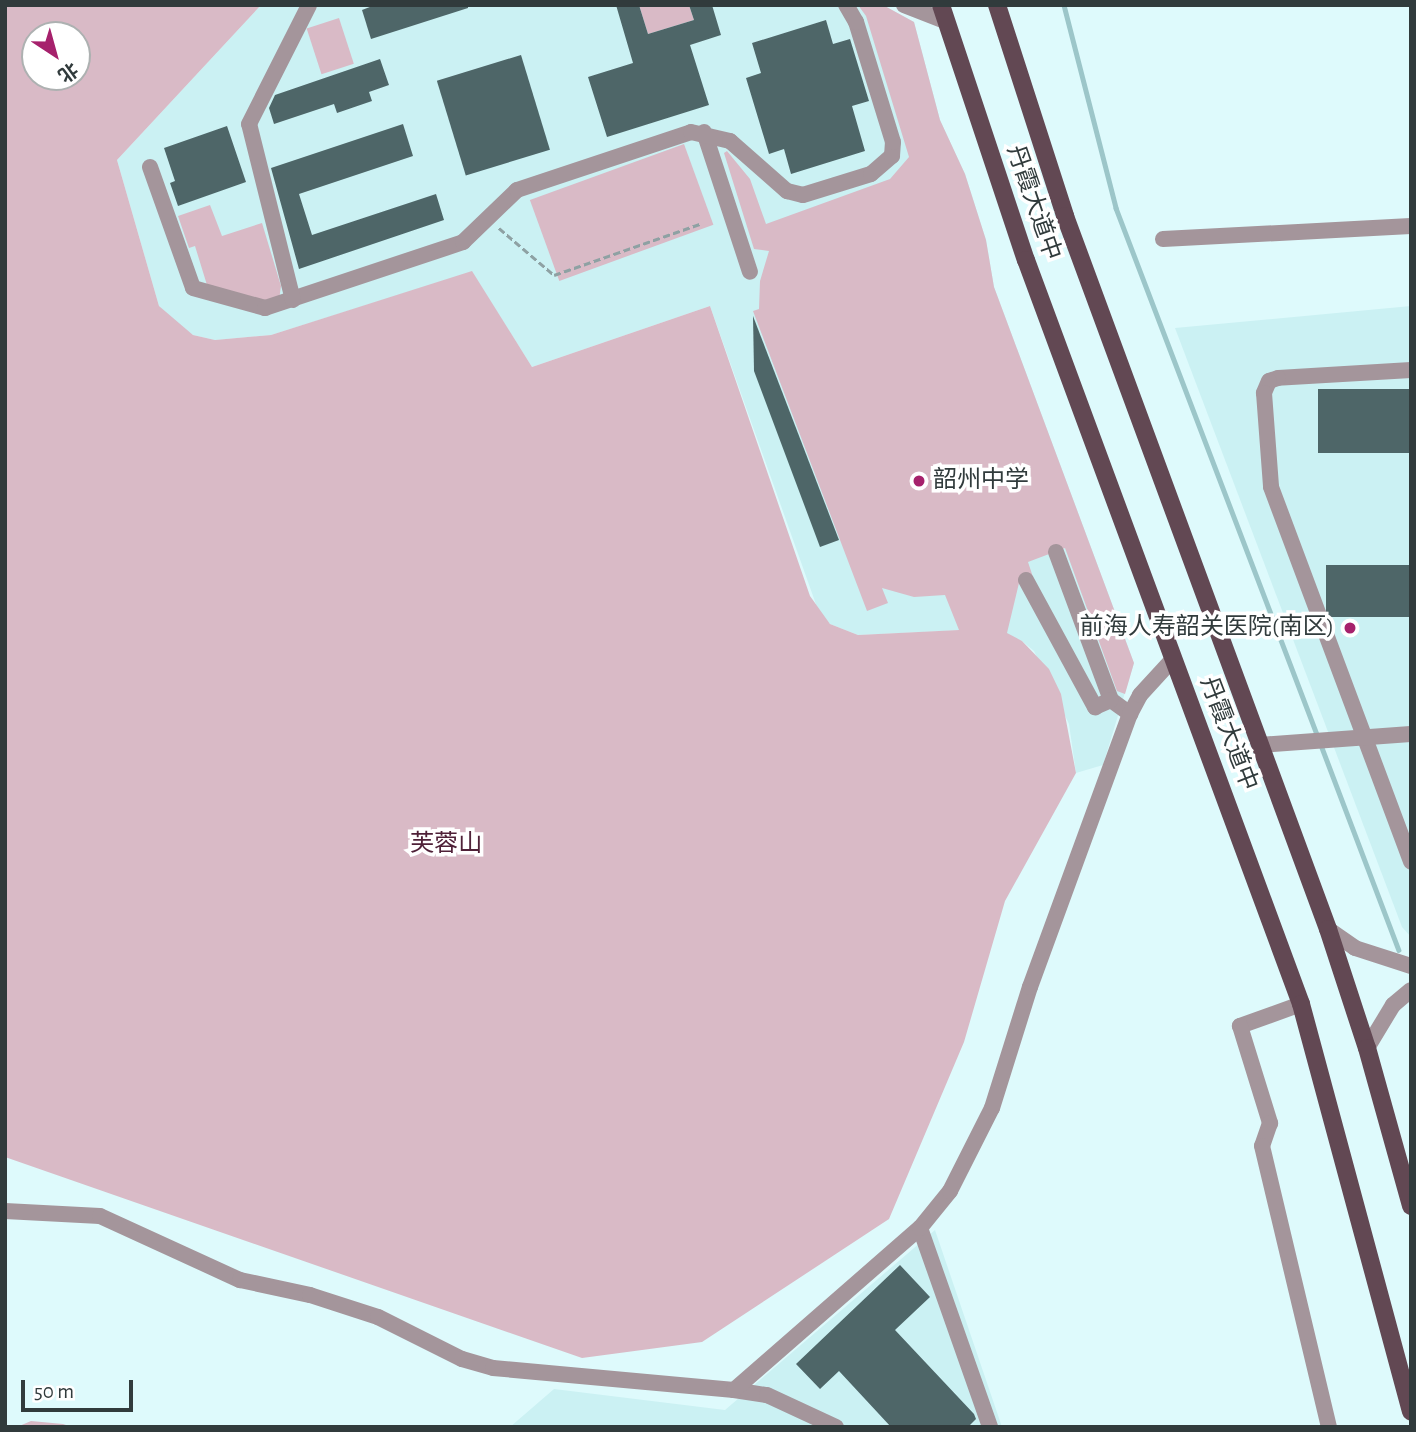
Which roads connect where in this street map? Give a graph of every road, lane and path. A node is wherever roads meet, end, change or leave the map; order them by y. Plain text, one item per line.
1 (309, 5) edge
2 (846, 5) edge
3 (904, 5) edge
4 (997, 5) edge
5 (943, 13) edge
6 (704, 132) junction
7 (149, 167) dead end
8 (488, 219) junction
9 (700, 223) dead end
10 (1411, 226) edge
11 (1163, 239) dead end
12 (750, 272) dead end
13 (293, 300) junction
14 (1411, 370) edge
15 (1056, 552) dead end
16 (1026, 580) dead end
17 (1173, 659) junction
18 (1111, 700) junction
19 (1130, 714) junction
20 (1363, 734) junction
21 (1411, 734) edge
22 (1260, 745) junction
23 (1411, 862) edge
24 (1328, 929) junction
25 (1411, 966) edge
26 (1411, 990) edge
27 (1301, 1004) junction
28 (1367, 1048) junction
29 (1411, 1206) edge
30 (5, 1211) edge
31 (920, 1228) junction
32 (734, 1390) junction
33 (1411, 1411) edge
34 (836, 1427) edge
35 (990, 1427) edge
36 (1329, 1427) edge

1 - 13 street
2 - 6 street
3 - 5 street
4 - 22 main road, 丹霞大道中
5 - 17 main road, 丹霞大道中
6 - 8 street
6 - 12 street
7 - 13 street
8 - 9 path
8 - 13 street
10 - 11 street
14 - 20 street
15 - 18 street
16 - 18 street
17 - 19 street
17 - 27 main road, 丹霞大道中
18 - 19 street
19 - 31 street
20 - 21 street
20 - 22 street
20 - 23 street
22 - 24 main road, 丹霞大道中
24 - 25 street
24 - 28 main road, 丹霞大道中
26 - 28 street
27 - 33 main road, 丹霞大道中
27 - 36 street
28 - 29 main road, 丹霞大道中
30 - 32 street
31 - 32 street
31 - 35 street
32 - 34 street

